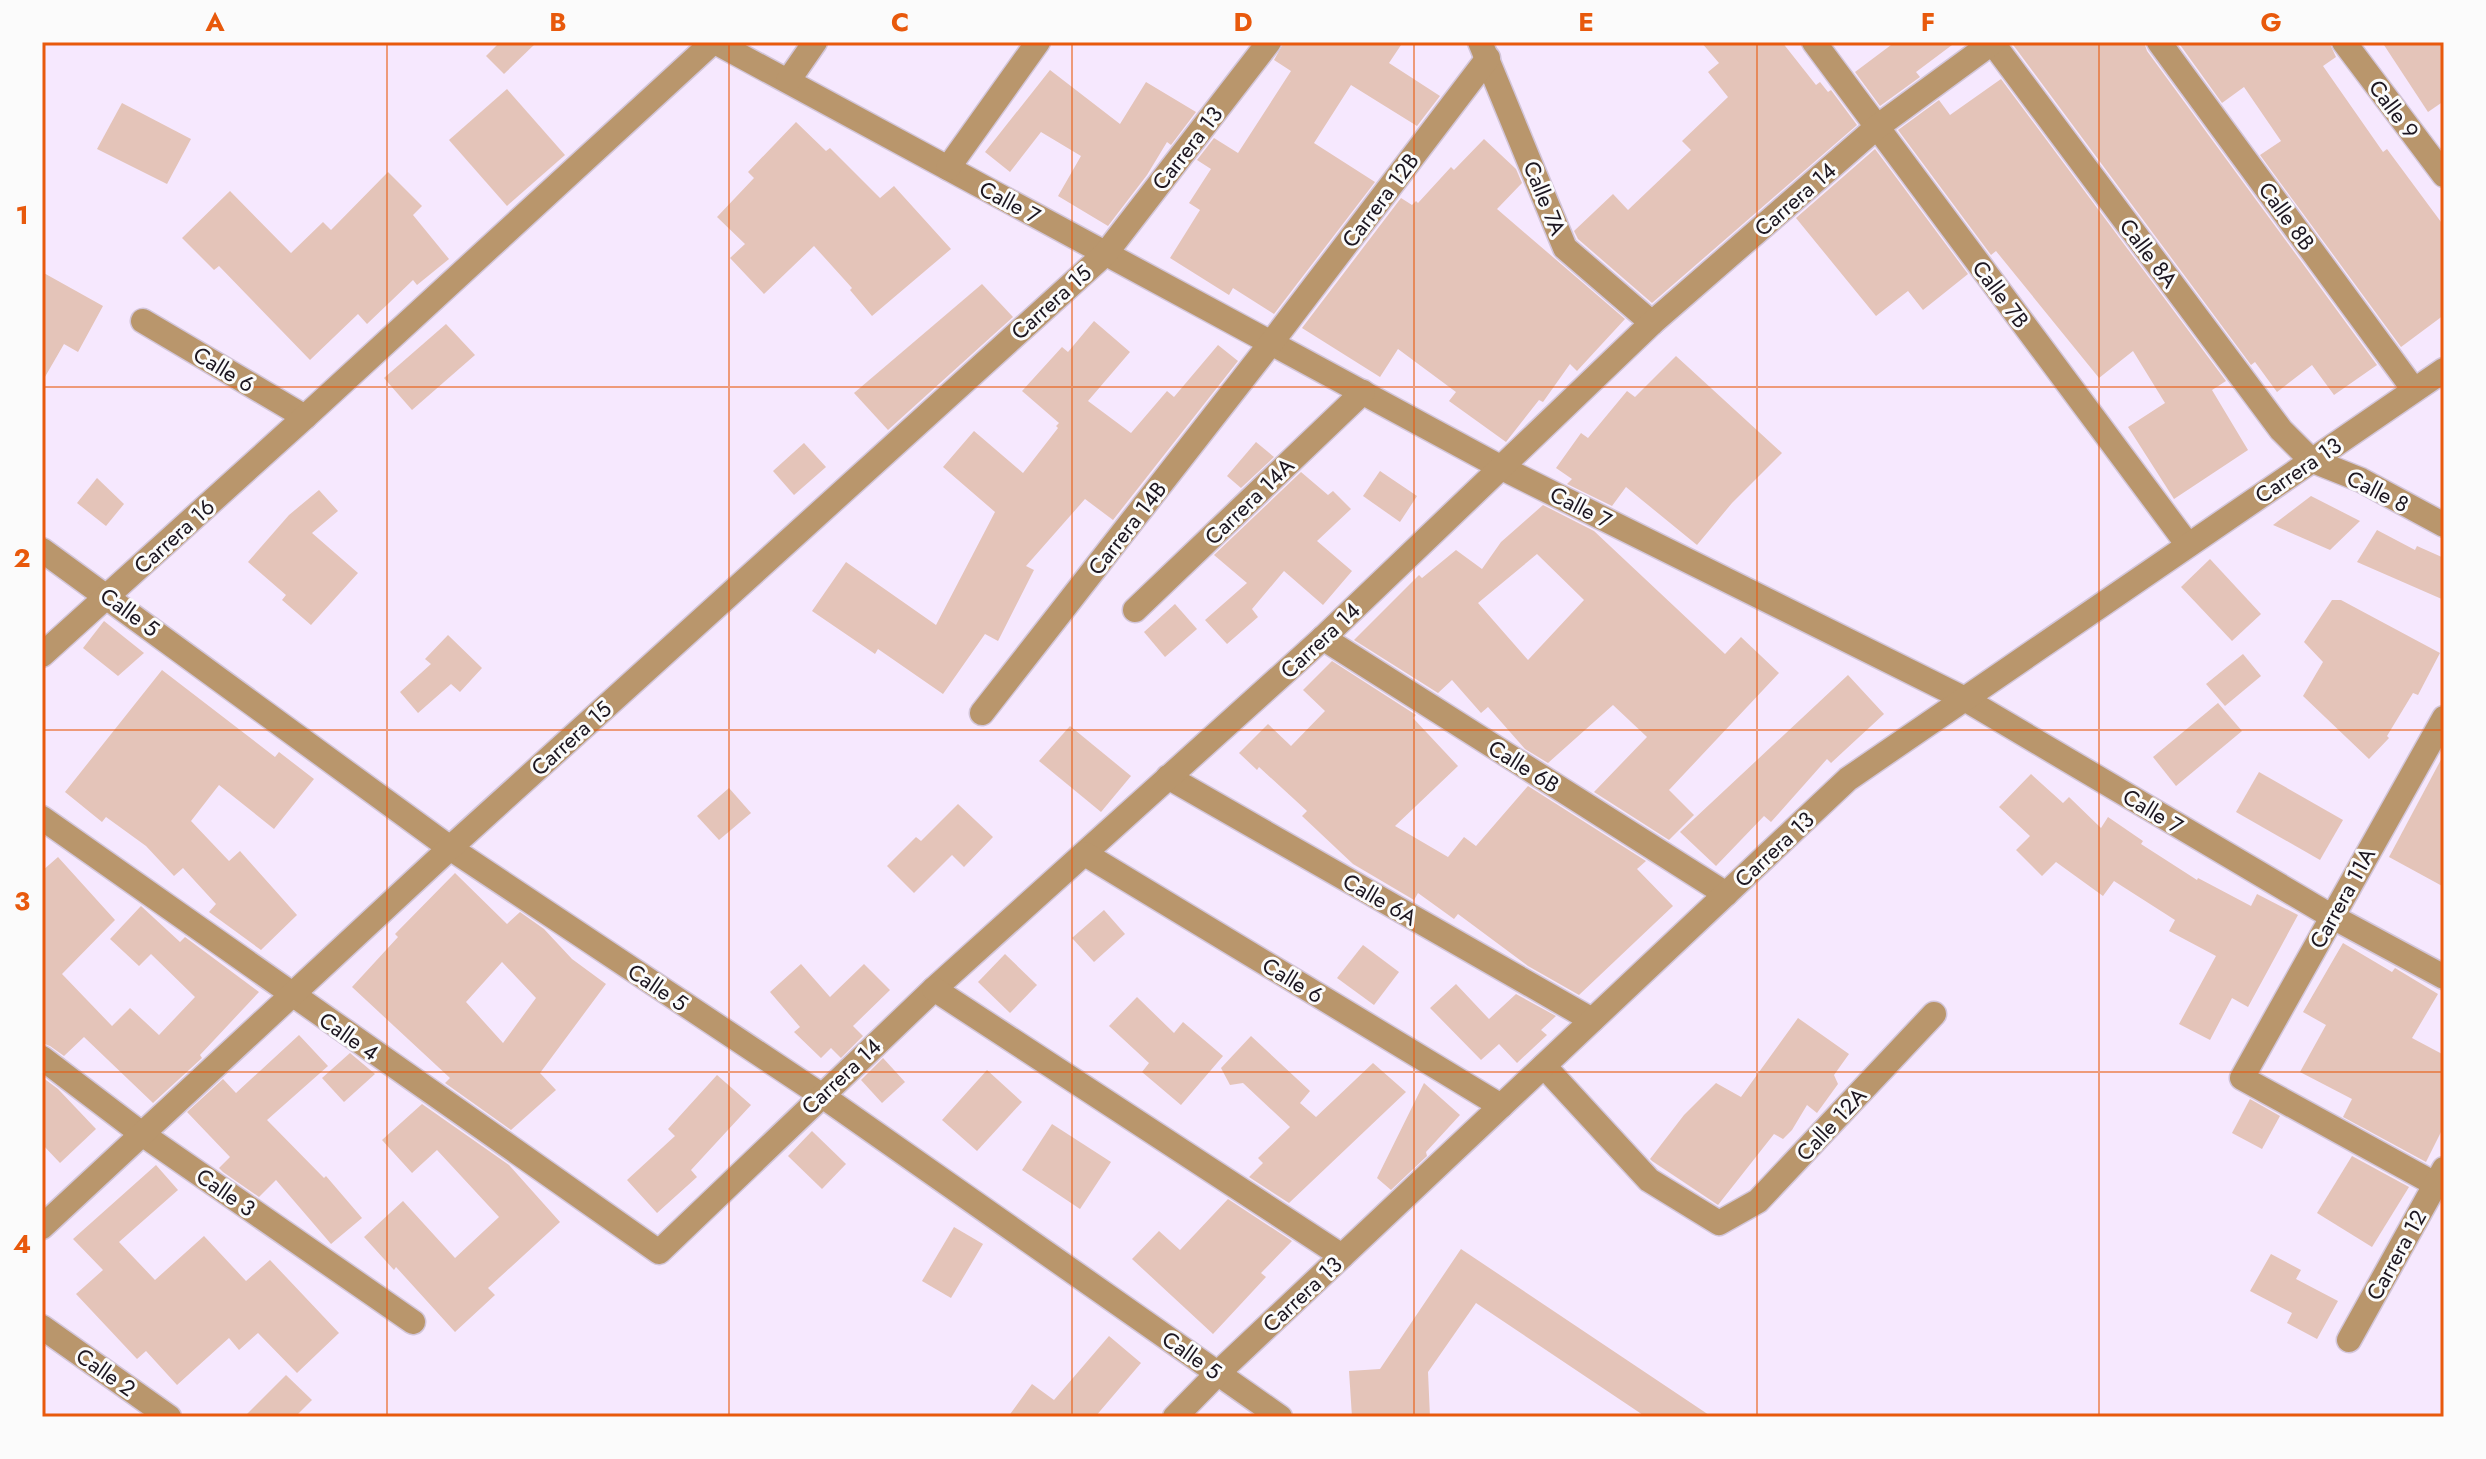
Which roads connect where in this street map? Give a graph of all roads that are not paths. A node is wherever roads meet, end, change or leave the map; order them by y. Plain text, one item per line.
1 (714, 42) edge
2 (815, 42) edge
3 (1038, 42) edge
4 (1269, 42) edge
5 (1814, 42) edge
6 (1992, 42) edge
7 (2159, 42) edge
8 (2344, 42) edge
9 (1484, 50) edge
10 (788, 81) junction
11 (1877, 127) junction
12 (948, 168) junction
13 (2444, 175) edge
14 (1106, 253) junction
15 (143, 321) dead end
16 (1652, 323) junction
17 (1271, 343) junction
18 (2444, 370) edge
19 (2414, 390) junction
20 (1363, 392) junction
21 (305, 417) junction
22 (2311, 460) junction
23 (1502, 468) junction
24 (2444, 525) edge
25 (2188, 545) junction
26 (42, 550) edge
27 (108, 596) junction
28 (1135, 610) dead end
29 (1323, 638) junction
30 (42, 655) edge
31 (1963, 698) junction
32 (982, 713) dead end
33 (2444, 718) edge
34 (1168, 777) junction
35 (42, 818) edge
36 (450, 848) junction
37 (1085, 854) junction
38 (1726, 894) junction
39 (2331, 916) junction
40 (2444, 977) edge
41 (934, 989) junction
42 (291, 996) junction
43 (1934, 1014) dead end
44 (1592, 1020) junction
45 (42, 1058) edge
46 (1544, 1066) junction
47 (821, 1095) junction
48 (1501, 1106) junction
49 (142, 1134) junction
50 (2440, 1177) edge
51 (42, 1227) edge
52 (659, 1252) joint
53 (1342, 1256) junction
54 (413, 1322) dead end
55 (42, 1327) edge
56 (2349, 1340) dead end
57 (1218, 1373) junction
58 (169, 1417) edge
59 (1175, 1417) edge
60 (1280, 1417) edge

1 - 10 street, Calle 7
1 - 21 street, Carrera 16
2 - 10 street
3 - 12 street
4 - 14 street, Carrera 13
5 - 11 street, Calle 7B
6 - 11 street, Carrera 14
6 - 22 street, Calle 8A
7 - 19 street, Calle 8B
8 - 13 street, Calle 9
9 - 16 street, Calle 7A
9 - 17 street, Carrera 12B
10 - 12 street, Calle 7
11 - 16 street, Carrera 14
11 - 25 street, Calle 7B
12 - 14 street, Calle 7
14 - 17 street, Calle 7
14 - 36 street, Carrera 15
15 - 21 street, Calle 6
16 - 23 street, Carrera 14
17 - 20 street, Calle 7
17 - 32 street, Carrera 14B
18 - 19 street, Carrera 13
19 - 22 street, Carrera 13
20 - 23 street, Calle 7
20 - 28 street, Carrera 14A
21 - 27 street, Carrera 16
22 - 24 street, Calle 8
22 - 25 street, Carrera 13
23 - 29 street, Carrera 14
23 - 31 street, Calle 7
25 - 31 street, Carrera 13
26 - 27 street, Calle 5
27 - 30 street, Carrera 16
27 - 36 street, Calle 5
29 - 34 street, Carrera 14
29 - 38 street, Calle 6B
31 - 38 street, Carrera 13
31 - 39 street, Calle 7
33 - 39 street, Carrera 11A
34 - 37 street, Carrera 14
34 - 44 street, Calle 6A
35 - 42 street, Calle 4
36 - 42 street, Carrera 15
36 - 47 street, Calle 5
37 - 41 street, Carrera 14
37 - 48 street, Calle 6
38 - 44 street, Carrera 13
39 - 40 street, Calle 7
39 - 50 street, Carrera 11A
41 - 47 street, Carrera 14
41 - 53 street
42 - 49 street, Carrera 15
42 - 52 street, Calle 4
43 - 46 street, Calle 12A
44 - 46 street, Carrera 13
45 - 49 street, Calle 3
46 - 48 street, Carrera 13
47 - 52 street, Carrera 14
47 - 57 street, Calle 5
48 - 53 street, Carrera 13
49 - 51 street, Carrera 15
49 - 54 street, Calle 3
50 - 56 street, Carrera 12
53 - 57 street, Carrera 13
55 - 58 street, Calle 2
57 - 59 street, Carrera 13
57 - 60 street, Calle 5

